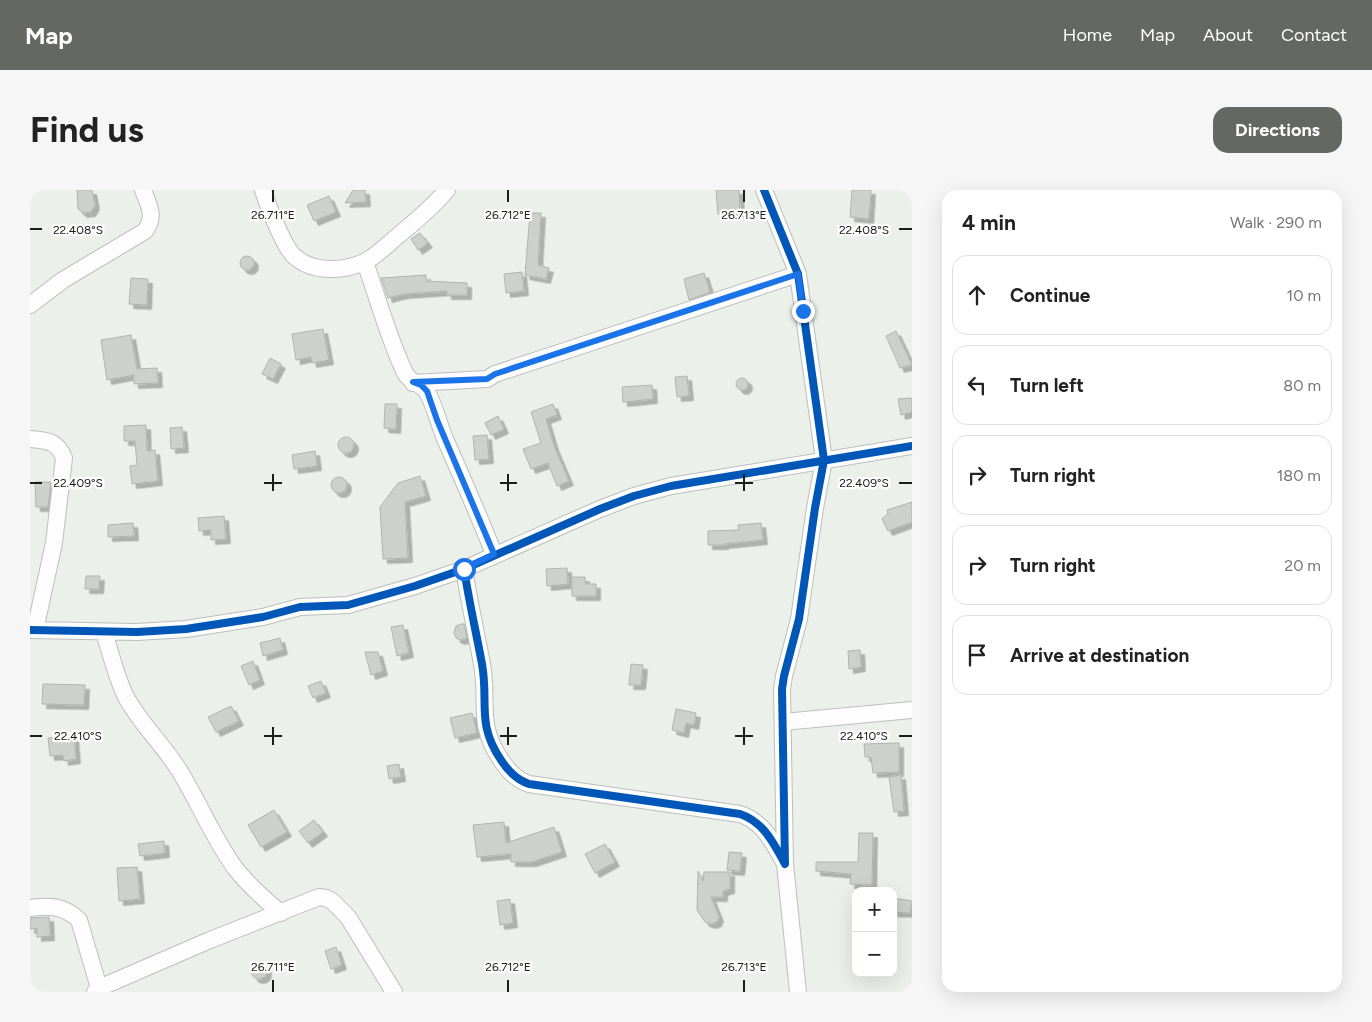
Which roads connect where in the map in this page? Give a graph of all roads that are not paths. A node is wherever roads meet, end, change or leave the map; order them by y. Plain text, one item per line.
1 (143, 190) edge
2 (263, 190) edge
3 (447, 190) edge
4 (764, 190) edge
5 (365, 262) junction
6 (798, 274) junction
7 (30, 305) edge
8 (413, 382) junction
9 (30, 439) edge
10 (912, 446) edge
11 (824, 460) junction
12 (494, 554) junction
13 (464, 569) junction
14 (32, 630) edge
15 (104, 632) junction
16 (912, 710) edge
17 (783, 722) junction
18 (785, 864) junction
19 (30, 908) edge
20 (281, 913) junction
21 (97, 990) edge
22 (394, 992) edge
23 (798, 992) edge

1 - 7 street
2 - 5 street
3 - 5 street
4 - 6 street
5 - 8 street
6 - 8 street
6 - 11 street
8 - 12 street
9 - 14 street
10 - 11 street
11 - 12 street
11 - 17 street
12 - 13 street
13 - 15 street
13 - 18 street
14 - 15 street
15 - 20 street
16 - 17 street
17 - 18 street
18 - 23 street
19 - 21 street
20 - 21 street
20 - 22 street

